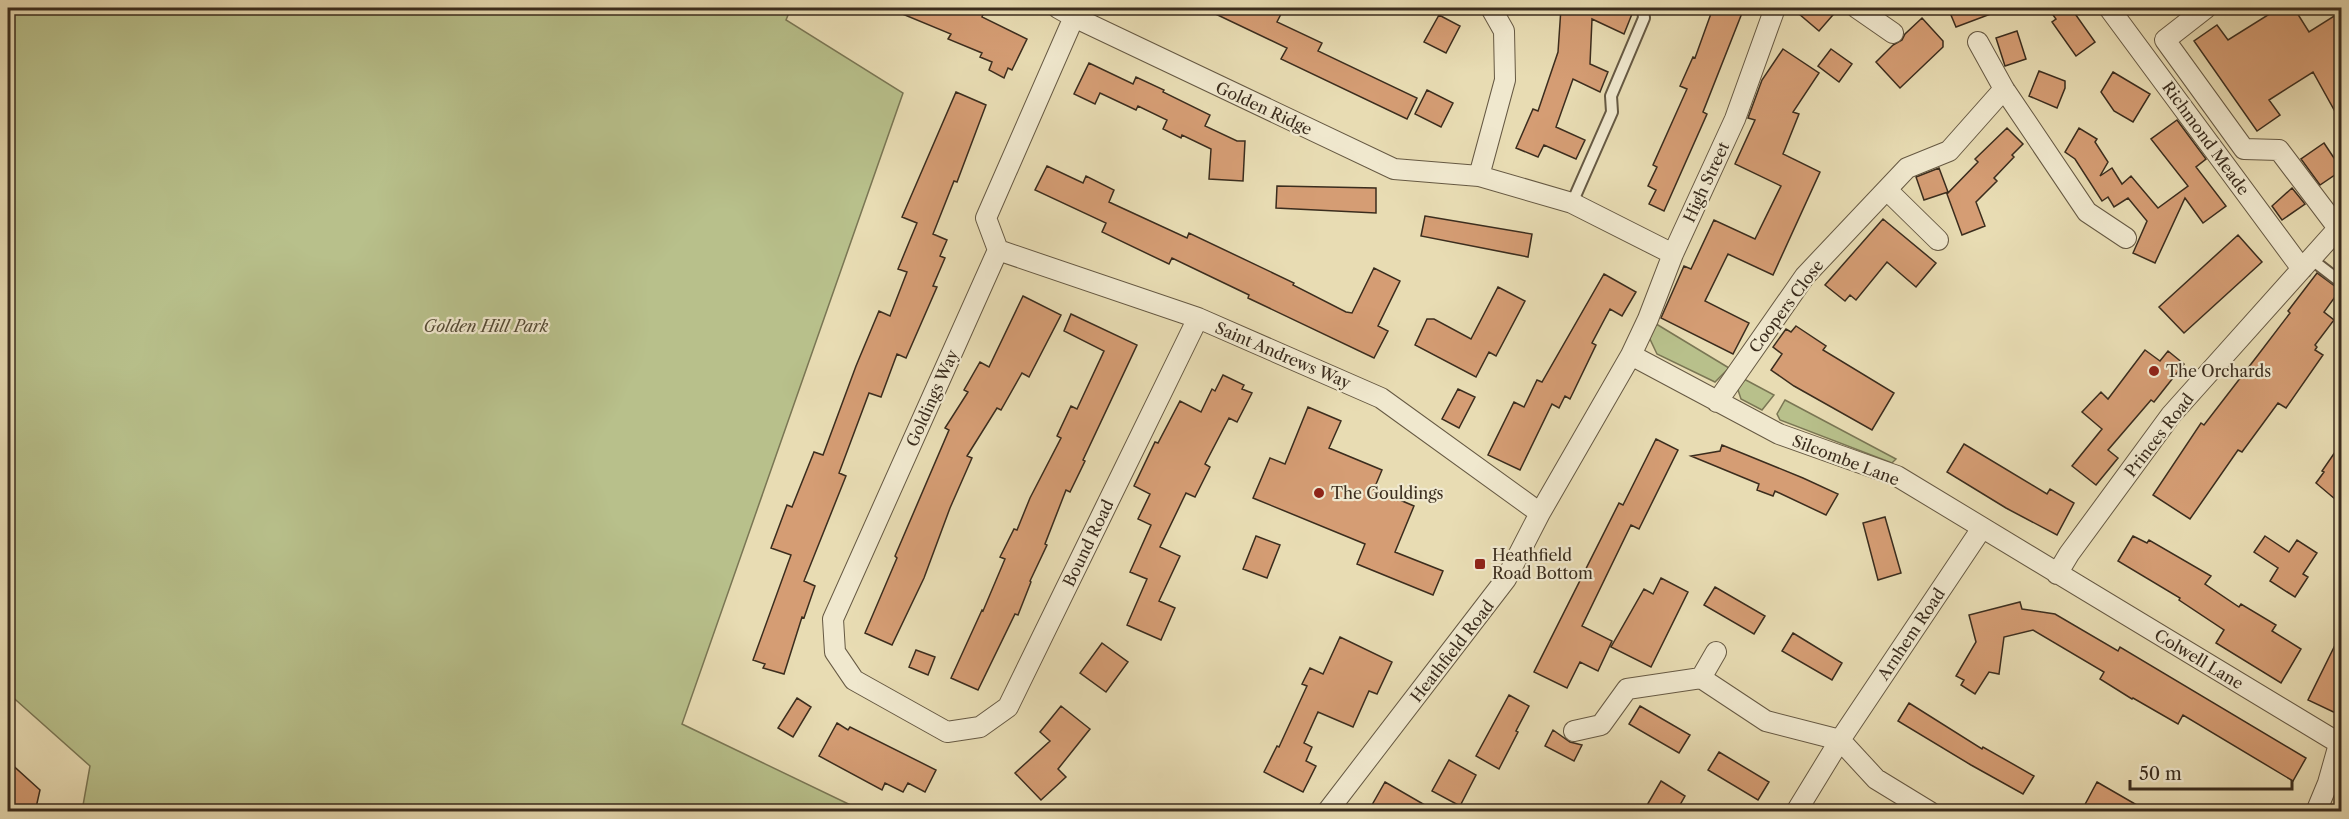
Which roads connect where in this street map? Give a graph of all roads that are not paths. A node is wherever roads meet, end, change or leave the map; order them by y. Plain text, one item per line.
1 (1491, 8) edge
2 (1643, 8) edge
3 (1775, 8) edge
4 (1857, 8) edge
5 (2109, 8) edge
6 (2206, 8) edge
7 (1066, 12) edge
8 (1893, 33) dead end
9 (1978, 42) dead end
10 (2004, 89) junction
11 (1479, 176) junction
12 (1887, 190) junction
13 (1572, 203) junction
14 (2340, 226) edge
15 (2126, 238) dead end
16 (1938, 240) dead end
17 (998, 250) junction
18 (1673, 254) junction
19 (2306, 264) junction
20 (2342, 283) edge
21 (1198, 318) junction
22 (1631, 355) junction
23 (1717, 402) junction
24 (1540, 513) junction
25 (1982, 528) junction
26 (2057, 573) junction
27 (1716, 652) dead end
28 (1701, 678) junction
29 (1574, 731) dead end
30 (947, 732) joint
31 (1840, 740) junction
32 (2341, 746) edge
33 (1327, 812) edge
34 (1796, 812) edge
35 (1930, 812) edge
36 (2316, 812) edge

1 - 11 street
2 - 13 lane
3 - 18 street, High Street
4 - 8 street
5 - 19 street, Richmond Meade
6 - 14 street
7 - 11 street, Golden Ridge
7 - 17 street
9 - 10 street
10 - 12 street, Coopers Close
10 - 15 street
11 - 13 street, Golden Ridge
12 - 16 street
12 - 23 street, Coopers Close
13 - 18 street, Golden Ridge
14 - 19 street, Princes Road
17 - 21 street, Saint Andrews Way
17 - 30 street, Goldings Way
18 - 22 street, High Street
19 - 20 lane
19 - 26 street, Princes Road
21 - 24 street, Saint Andrews Way
21 - 30 street, Bound Road
22 - 23 street, Silcombe Lane
22 - 24 street, Heathfield Road
23 - 25 street, Silcombe Lane
24 - 33 street, Heathfield Road
25 - 26 street, Silcombe Lane
25 - 31 street, Arnhem Road
26 - 32 street, Colwell Lane
27 - 28 street
28 - 29 street
28 - 31 street
31 - 34 street, Arnhem Road
31 - 35 street
32 - 36 street

